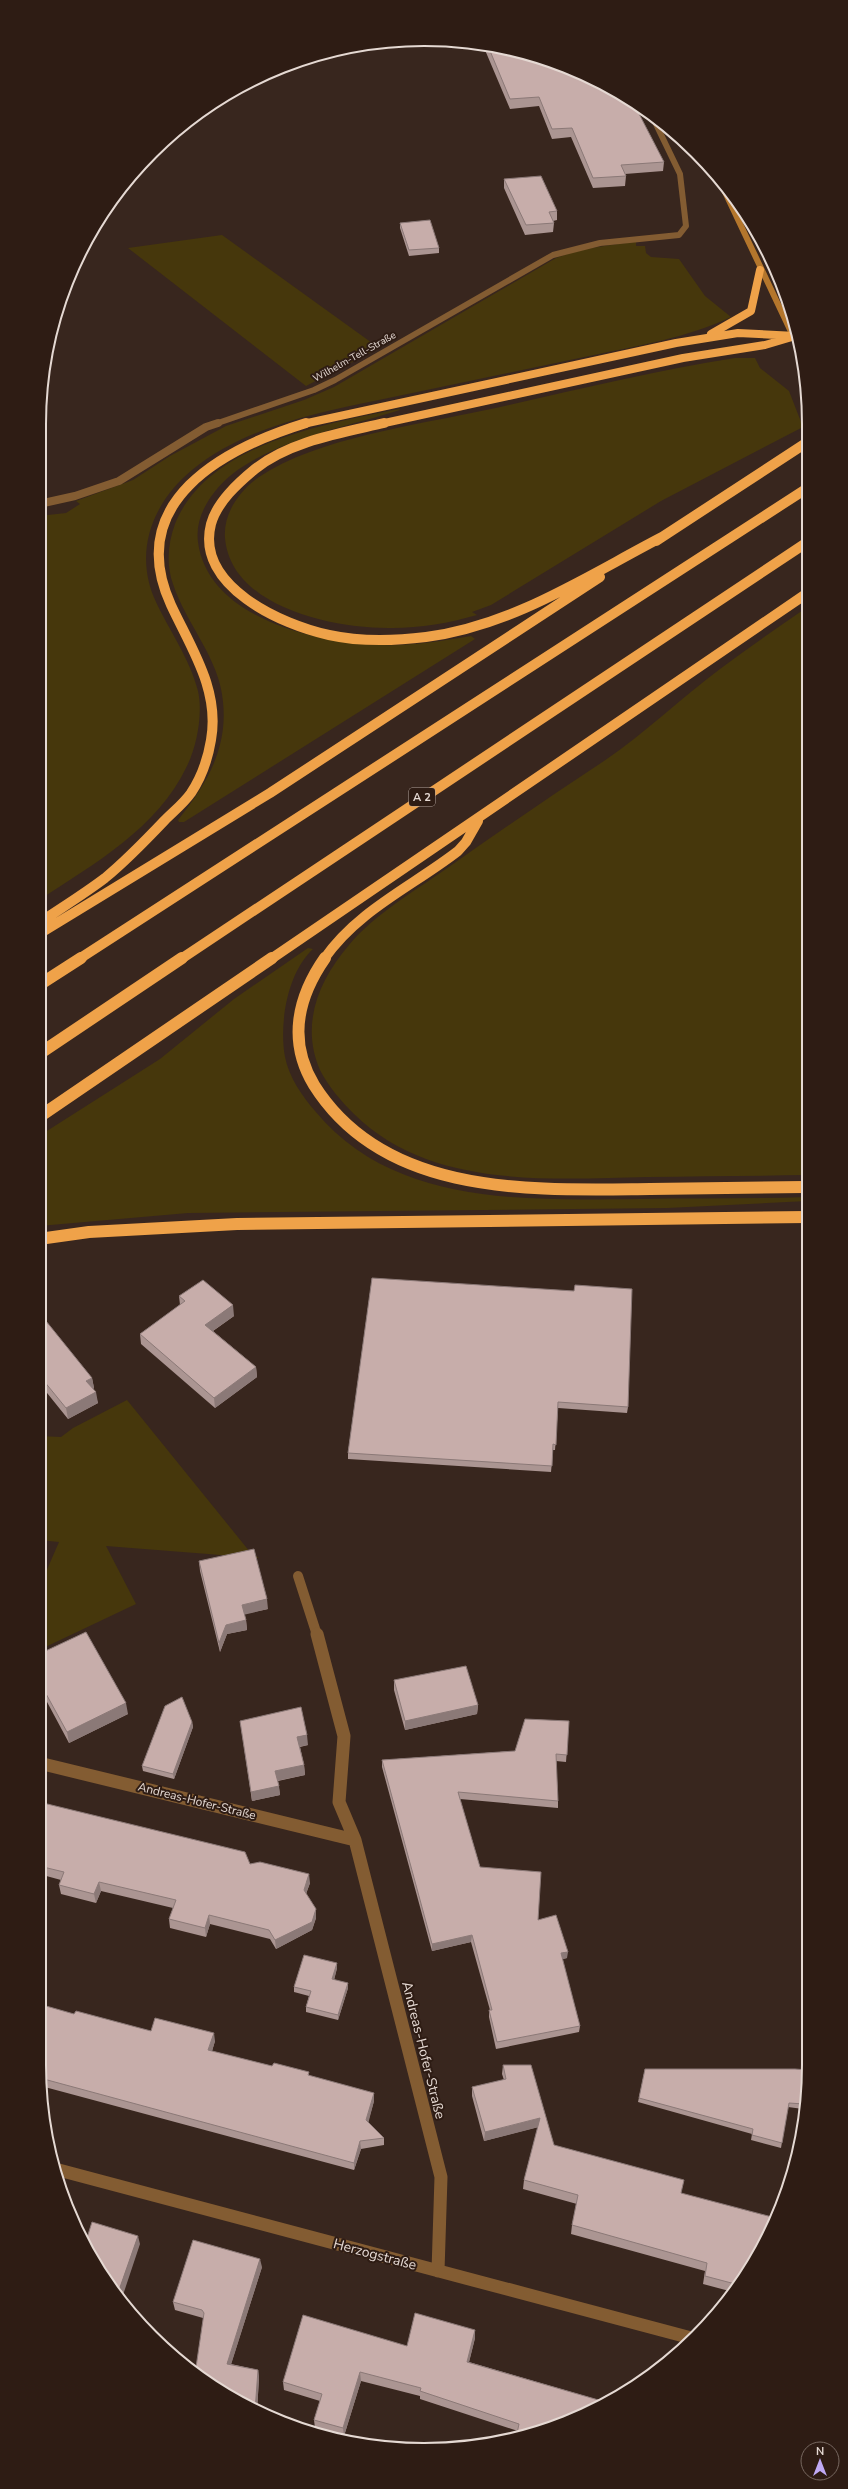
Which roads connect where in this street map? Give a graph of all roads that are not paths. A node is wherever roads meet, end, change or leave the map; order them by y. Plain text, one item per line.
1 (657, 127) edge
2 (729, 200) edge
3 (760, 270) junction
4 (789, 327) edge
5 (791, 336) edge
6 (792, 337) edge
7 (702, 339) junction
8 (802, 446) edge
9 (802, 492) edge
10 (46, 502) edge
11 (662, 537) junction
12 (802, 546) edge
13 (802, 597) edge
14 (479, 818) junction
15 (46, 918) edge
16 (46, 930) edge
17 (46, 980) edge
18 (46, 1049) edge
19 (46, 1112) edge
20 (802, 1187) edge
21 (802, 1217) edge
22 (46, 1238) edge
23 (298, 1576) dead end
24 (46, 1765) edge
25 (355, 1840) junction
26 (61, 2171) edge
27 (438, 2271) junction
28 (686, 2337) edge

1 - 10 street, Wilhelm-Tell-Straße
2 - 3 main road
3 - 4 main road
3 - 7 highway
5 - 7 highway
6 - 11 highway
7 - 15 highway
8 - 11 highway
9 - 17 highway
11 - 16 highway
12 - 18 highway, A 2
13 - 14 highway
14 - 19 highway
14 - 20 highway
21 - 22 highway
23 - 25 street, Andreas-Hofer-Straße
24 - 25 street, Andreas-Hofer-Straße
25 - 27 street, Andreas-Hofer-Straße
26 - 27 street, Herzogstraße
27 - 28 street, Herzogstraße

